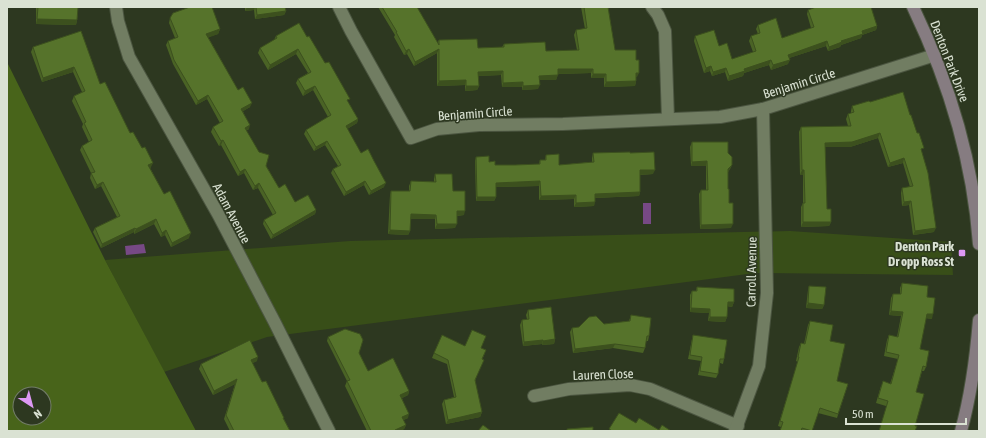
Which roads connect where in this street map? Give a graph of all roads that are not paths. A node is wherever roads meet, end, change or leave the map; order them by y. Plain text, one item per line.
1 (116, 7) edge
2 (339, 7) edge
3 (652, 7) edge
4 (913, 7) edge
5 (935, 55) junction
6 (763, 109) junction
7 (668, 119) junction
8 (979, 244) edge
9 (979, 320) edge
10 (534, 396) dead end
11 (736, 429) edge
12 (329, 431) edge
13 (961, 431) edge

1 - 12 street, Adam Avenue
2 - 7 street, Benjamin Circle
3 - 7 street
4 - 5 main road, Denton Park Drive
5 - 6 street, Benjamin Circle
5 - 8 main road, Denton Park Drive
6 - 7 street, Benjamin Circle
6 - 11 street, Carroll Avenue
9 - 13 main road
10 - 11 street, Lauren Close

